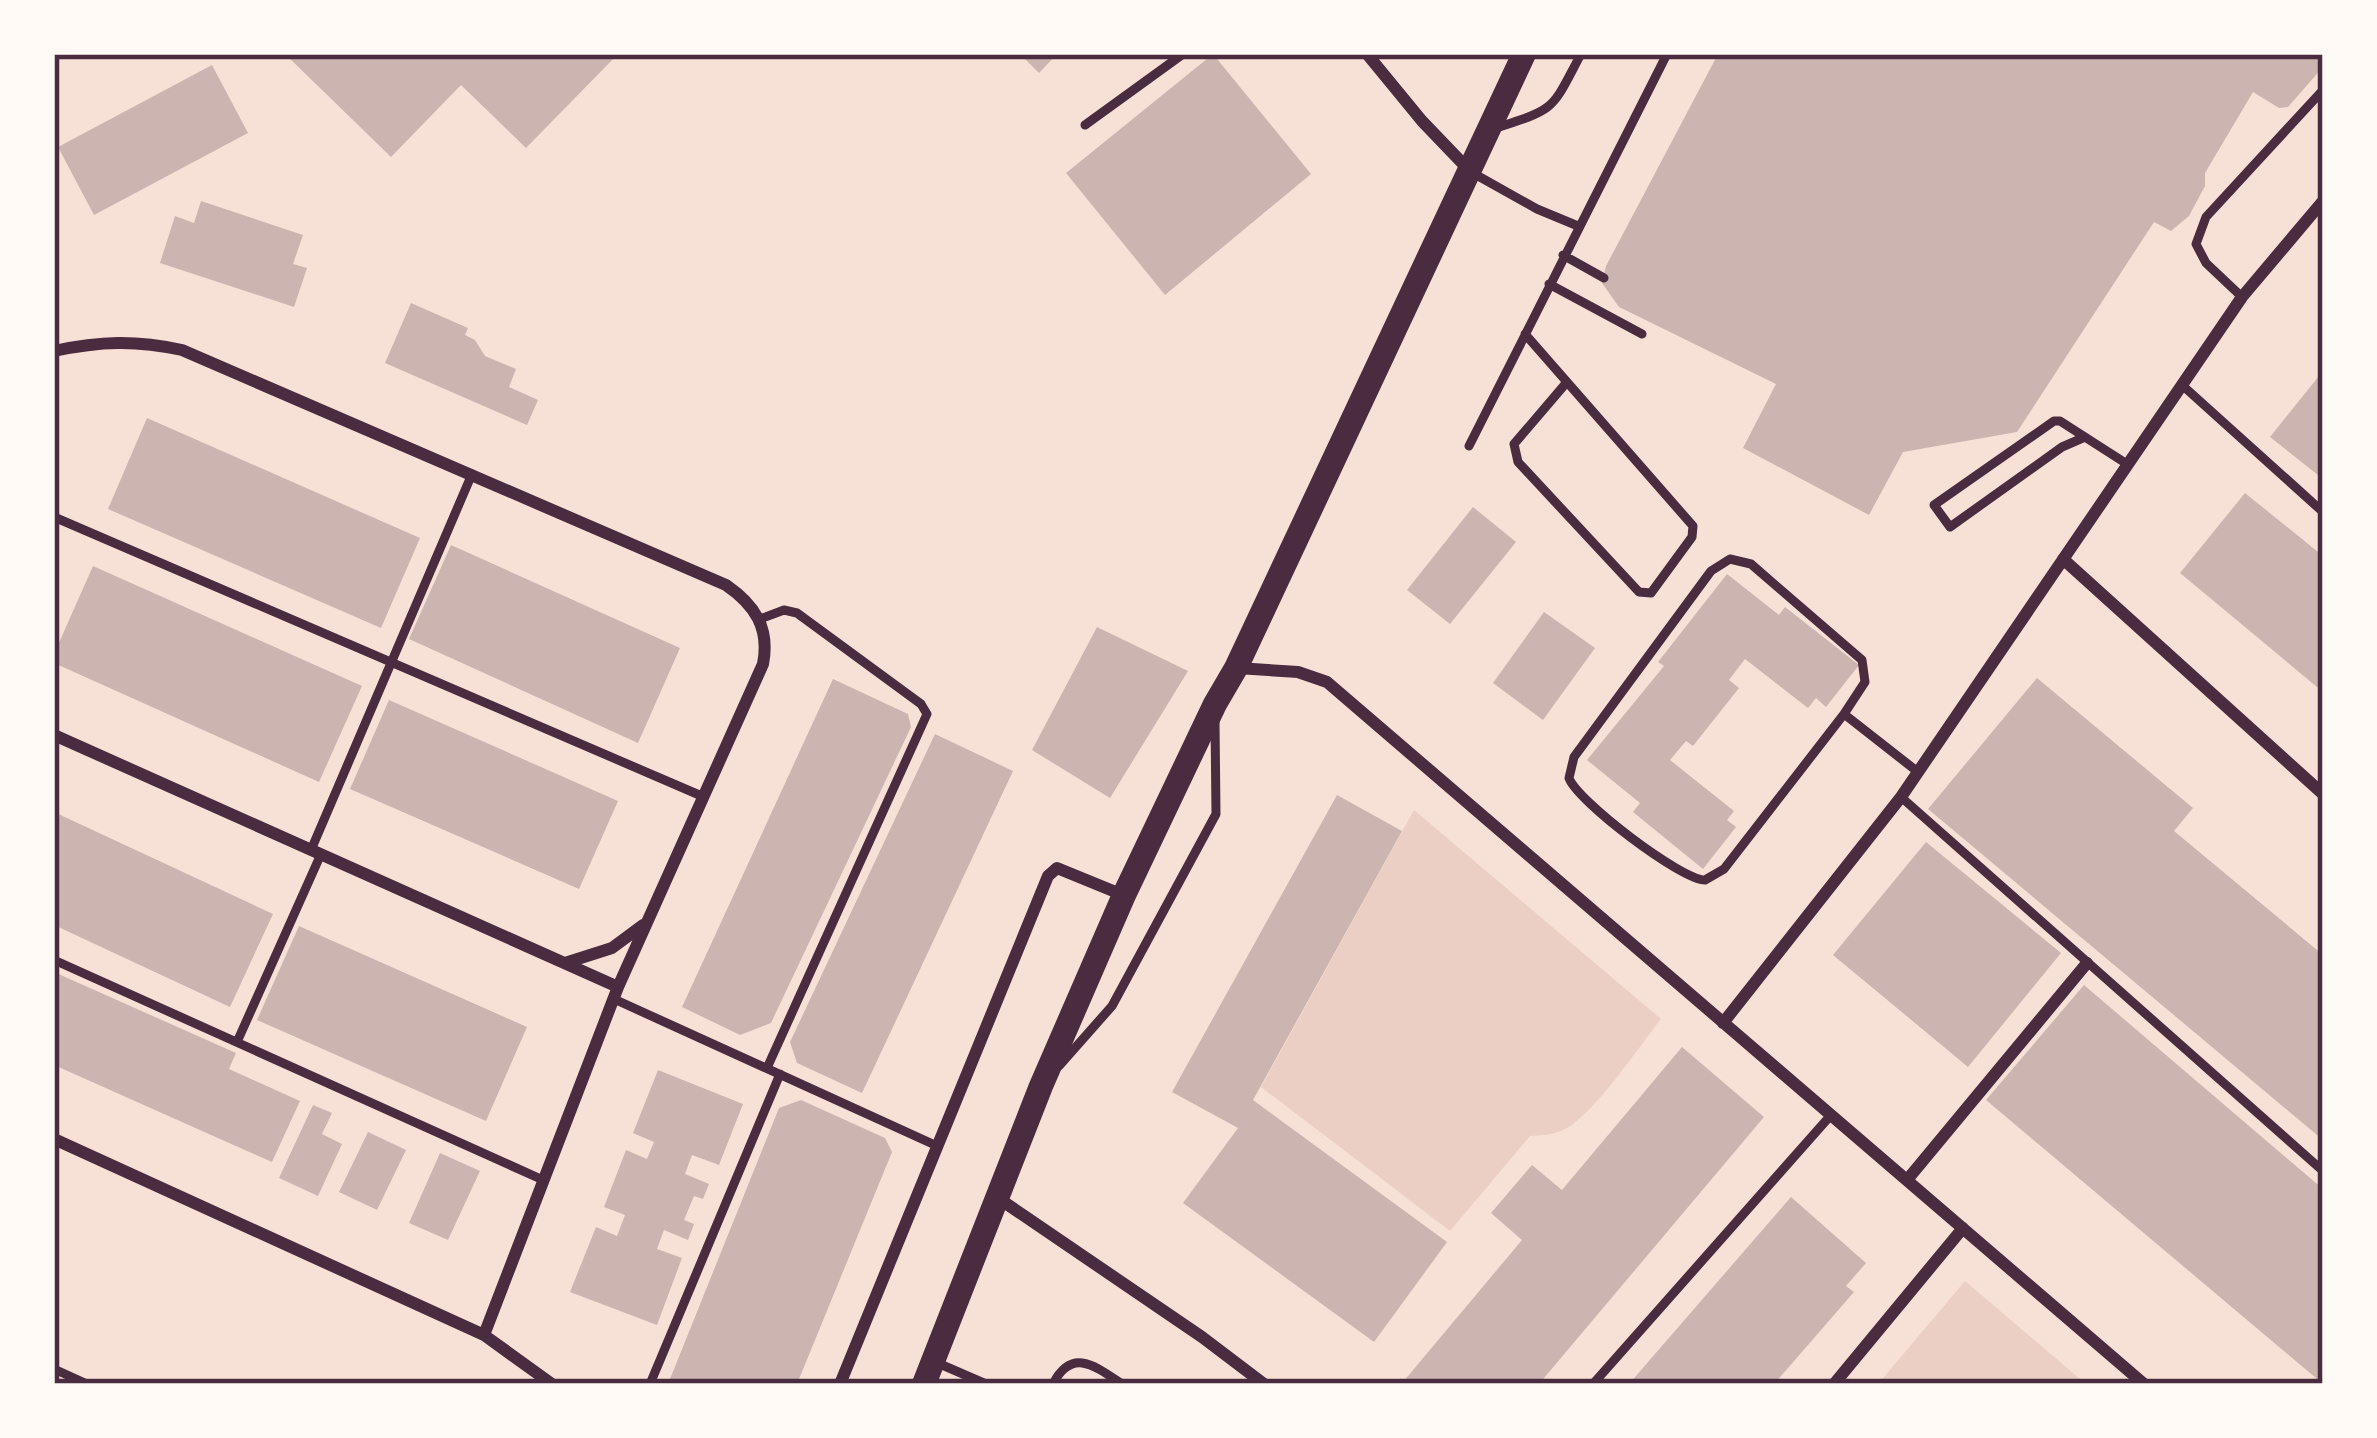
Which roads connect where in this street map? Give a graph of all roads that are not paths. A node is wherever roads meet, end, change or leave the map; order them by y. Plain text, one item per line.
1 (1183, 54) edge
2 (1367, 54) edge
3 (1524, 54) edge
4 (1582, 54) edge
5 (1667, 54) edge
6 (2323, 90) edge
7 (1085, 125) dead end
8 (1490, 130) junction
9 (1470, 171) junction
10 (2323, 201) edge
11 (1578, 226) junction
12 (1563, 256) junction
13 (1604, 278) dead end
14 (1550, 284) junction
15 (2242, 297) junction
16 (1525, 334) junction
17 (1642, 334) dead end
18 (54, 351) edge
19 (1567, 382) junction
20 (2182, 386) junction
21 (2085, 437) junction
22 (1469, 446) dead end
23 (2127, 464) junction
24 (472, 474) junction
25 (2323, 512) edge
26 (54, 517) edge
27 (2063, 560) junction
28 (760, 619) junction
29 (391, 662) junction
30 (1236, 668) junction
31 (1215, 704) junction
32 (1844, 714) junction
33 (54, 735) edge
34 (1918, 772) junction
35 (2323, 794) edge
36 (704, 797) junction
37 (1900, 797) junction
38 (316, 852) junction
39 (1124, 896) junction
40 (647, 922) junction
41 (54, 960) edge
42 (564, 963) junction
43 (2087, 963) junction
44 (616, 993) junction
45 (1723, 1023) junction
46 (237, 1042) junction
47 (767, 1068) junction
48 (780, 1074) junction
49 (1041, 1086) junction
50 (1831, 1115) junction
51 (54, 1139) edge
52 (935, 1145) junction
53 (2323, 1171) edge
54 (542, 1180) junction
55 (1906, 1180) junction
56 (998, 1198) junction
57 (1963, 1228) junction
58 (484, 1335) junction
59 (54, 1369) edge
60 (929, 1372) edge
61 (87, 1384) edge
62 (552, 1384) edge
63 (650, 1384) edge
64 (840, 1384) edge
65 (986, 1384) edge
66 (1052, 1384) edge
67 (1122, 1384) edge
68 (1264, 1384) edge
69 (1593, 1384) edge
70 (1834, 1384) edge
71 (2144, 1384) edge

1 - 7 lane
2 - 9 street
3 - 8 main road
4 - 8 lane
5 - 11 lane
6 - 15 lane
8 - 9 main road
9 - 11 lane
9 - 30 main road
10 - 15 street
11 - 12 lane
12 - 13 lane
12 - 14 lane
14 - 16 lane
14 - 17 lane
15 - 20 street
16 - 19 lane
16 - 22 lane
18 - 24 street
19 - 19 lane
20 - 23 street
20 - 25 lane
21 - 21 lane
21 - 23 lane
23 - 27 street
24 - 28 street
24 - 29 lane
26 - 29 lane
27 - 34 street
27 - 35 street
28 - 36 street
28 - 47 lane
29 - 36 lane
29 - 38 lane
30 - 31 main road
30 - 45 street
31 - 39 main road
31 - 49 lane
32 - 32 lane
32 - 34 lane
33 - 38 street
34 - 37 street
36 - 40 street
37 - 43 lane
37 - 45 street
38 - 42 street
38 - 46 lane
39 - 49 main road
39 - 52 street
40 - 42 street
40 - 44 street
41 - 46 lane
42 - 44 street
43 - 53 lane
43 - 55 street
44 - 47 lane
44 - 54 street
45 - 50 street
46 - 54 lane
47 - 48 lane
48 - 52 lane
48 - 63 lane
49 - 56 main road
50 - 55 street
50 - 69 lane
51 - 58 street
52 - 64 street
54 - 58 street
55 - 57 street
56 - 60 main road
56 - 68 street
57 - 70 street
57 - 71 street
58 - 62 street
59 - 61 lane
60 - 65 lane
66 - 67 lane

